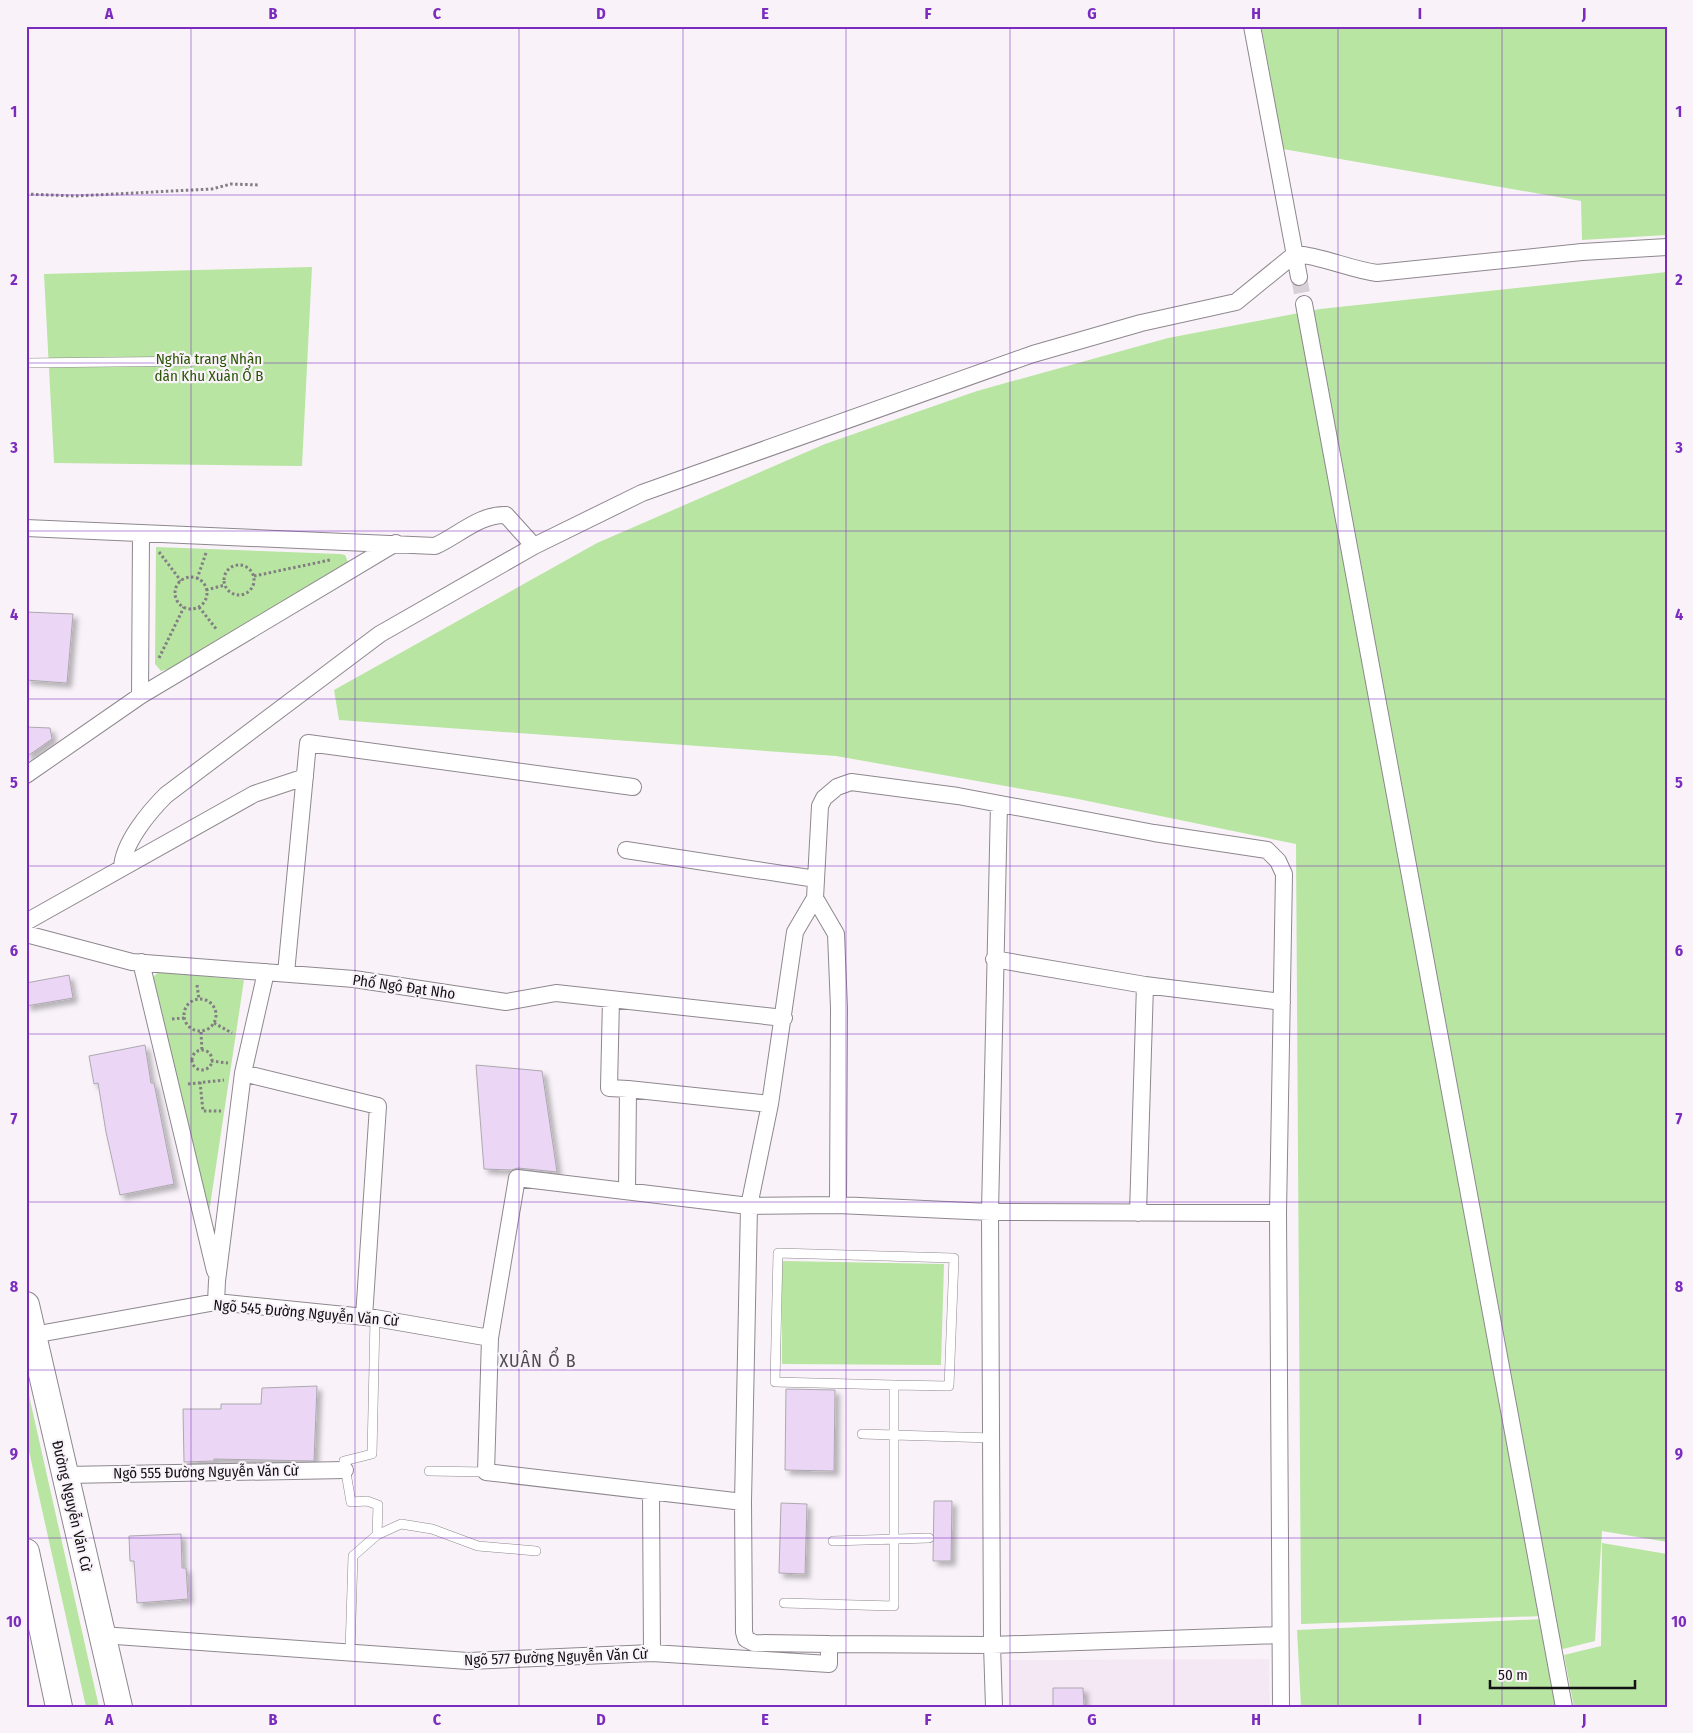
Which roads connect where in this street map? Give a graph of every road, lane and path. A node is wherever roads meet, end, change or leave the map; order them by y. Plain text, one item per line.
1 (1252, 26) edge
2 (259, 185) dead end
3 (26, 194) edge
4 (1667, 247) edge
5 (1294, 254) junction
6 (1299, 277) tunnel mouth
7 (1304, 304) tunnel mouth
8 (204, 361) dead end
9 (26, 363) edge
10 (26, 528) edge
11 (147, 540) junction
12 (396, 543) junction
13 (534, 546) junction
14 (208, 547) dead end
15 (336, 559) dead end
16 (254, 576) junction
17 (197, 579) junction
18 (182, 581) junction
19 (225, 585) junction
20 (206, 590) junction
21 (184, 607) junction
22 (198, 607) junction
23 (218, 630) dead end
24 (157, 662) dead end
25 (140, 696) junction
26 (26, 775) edge
27 (305, 777) junction
28 (633, 787) dead end
29 (999, 804) junction
30 (626, 850) dead end
31 (122, 868) junction
32 (816, 879) junction
33 (815, 898) junction
34 (26, 922) edge
35 (26, 934) edge
36 (994, 959) junction
37 (141, 962) junction
38 (266, 972) junction
39 (286, 973) junction
40 (197, 978) dead end
41 (1145, 985) junction
42 (199, 999) junction
43 (610, 999) junction
44 (1282, 1002) junction
45 (784, 1018) junction
46 (214, 1023) junction
47 (201, 1032) junction
48 (232, 1033) dead end
49 (202, 1051) junction
50 (211, 1061) junction
51 (228, 1063) dead end
52 (243, 1072) junction
53 (226, 1080) dead end
54 (200, 1082) junction
55 (185, 1084) dead end
56 (628, 1089) junction
57 (770, 1104) junction
58 (222, 1111) dead end
59 (627, 1191) junction
60 (838, 1205) junction
61 (749, 1206) junction
62 (990, 1212) junction
63 (1138, 1213) junction
64 (1278, 1214) junction
65 (217, 1281) junction
66 (216, 1302) junction
67 (28, 1317) edge
68 (369, 1317) junction
69 (490, 1338) junction
70 (894, 1385) junction
71 (862, 1434) dead end
72 (895, 1435) junction
73 (992, 1438) junction
74 (346, 1470) junction
75 (429, 1471) dead end
76 (486, 1472) junction
77 (66, 1475) junction
78 (651, 1492) junction
79 (743, 1502) junction
80 (377, 1536) junction
81 (929, 1538) dead end
82 (894, 1539) junction
83 (833, 1541) dead end
84 (536, 1550) dead end
85 (26, 1552) edge
86 (784, 1603) dead end
87 (102, 1635) junction
88 (1279, 1635) junction
89 (829, 1644) junction
90 (992, 1645) junction
91 (350, 1651) junction
92 (652, 1653) junction
93 (59, 1707) edge
94 (118, 1707) edge
95 (994, 1707) edge
96 (1281, 1707) edge
97 (1564, 1707) edge

1 - 5 street
2 - 3 path
4 - 5 street
5 - 6 street
5 - 13 street
7 - 97 street
8 - 9 lane
10 - 11 street
11 - 12 street
11 - 18 path
11 - 25 street
12 - 13 street
12 - 25 street
13 - 31 street
14 - 17 path
15 - 16 path
16 - 19 path
16 - 19 path
17 - 18 path
17 - 20 path
18 - 21 path
19 - 20 path
20 - 22 path
21 - 22 path
21 - 24 path
22 - 23 path
25 - 26 street
27 - 28 street
27 - 31 street
27 - 39 street
29 - 32 street
29 - 36 street
29 - 44 street
30 - 32 street
31 - 34 street
32 - 33 street
33 - 45 street
33 - 60 street
35 - 37 street, Phố Ngô Đạt Nho
36 - 41 street
36 - 62 street
37 - 38 street, Phố Ngô Đạt Nho
37 - 65 street
38 - 39 street, Phố Ngô Đạt Nho
38 - 52 street
39 - 43 street, Phố Ngô Đạt Nho
40 - 42 path
41 - 44 street
41 - 63 street
42 - 46 path
42 - 47 path
43 - 45 street, Phố Ngô Đạt Nho
43 - 56 street
44 - 64 street
45 - 57 street
46 - 47 path
46 - 48 path
47 - 49 path
49 - 50 path
49 - 50 path
50 - 51 path
52 - 65 street
52 - 68 street
53 - 54 path
54 - 55 path
54 - 58 path
56 - 57 street
56 - 59 street
57 - 61 street
59 - 61 street
59 - 69 street
60 - 61 street
60 - 62 street
61 - 79 street
62 - 63 street
62 - 73 street
63 - 64 street
64 - 88 street
65 - 66 street
66 - 67 street, Ngõ 545 Đường Nguyễn Văn Cừ
66 - 68 street, Ngõ 545 Đường Nguyễn Văn Cừ
67 - 77 main road, Đường Nguyễn Văn Cừ
68 - 69 street, Ngõ 545 Đường Nguyễn Văn Cừ
68 - 74 lane
69 - 76 street
70 - 70 lane
70 - 72 lane
71 - 72 lane
72 - 73 lane
72 - 82 lane
73 - 90 street
74 - 77 street, Ngõ 555 Đường Nguyễn Văn Cừ
74 - 80 lane
75 - 76 lane
76 - 78 street
77 - 87 main road, Đường Nguyễn Văn Cừ
78 - 79 street
78 - 92 street
79 - 89 street
80 - 84 lane
80 - 91 lane
81 - 82 lane
82 - 83 lane
82 - 86 lane
85 - 93 main road
87 - 91 street, Ngõ 577 Đường Nguyễn Văn Cừ
87 - 94 main road, Đường Nguyễn Văn Cừ
88 - 90 street
88 - 96 street
89 - 90 street
89 - 92 street, Ngõ 577 Đường Nguyễn Văn Cừ
90 - 95 street
91 - 92 street, Ngõ 577 Đường Nguyễn Văn Cừ

